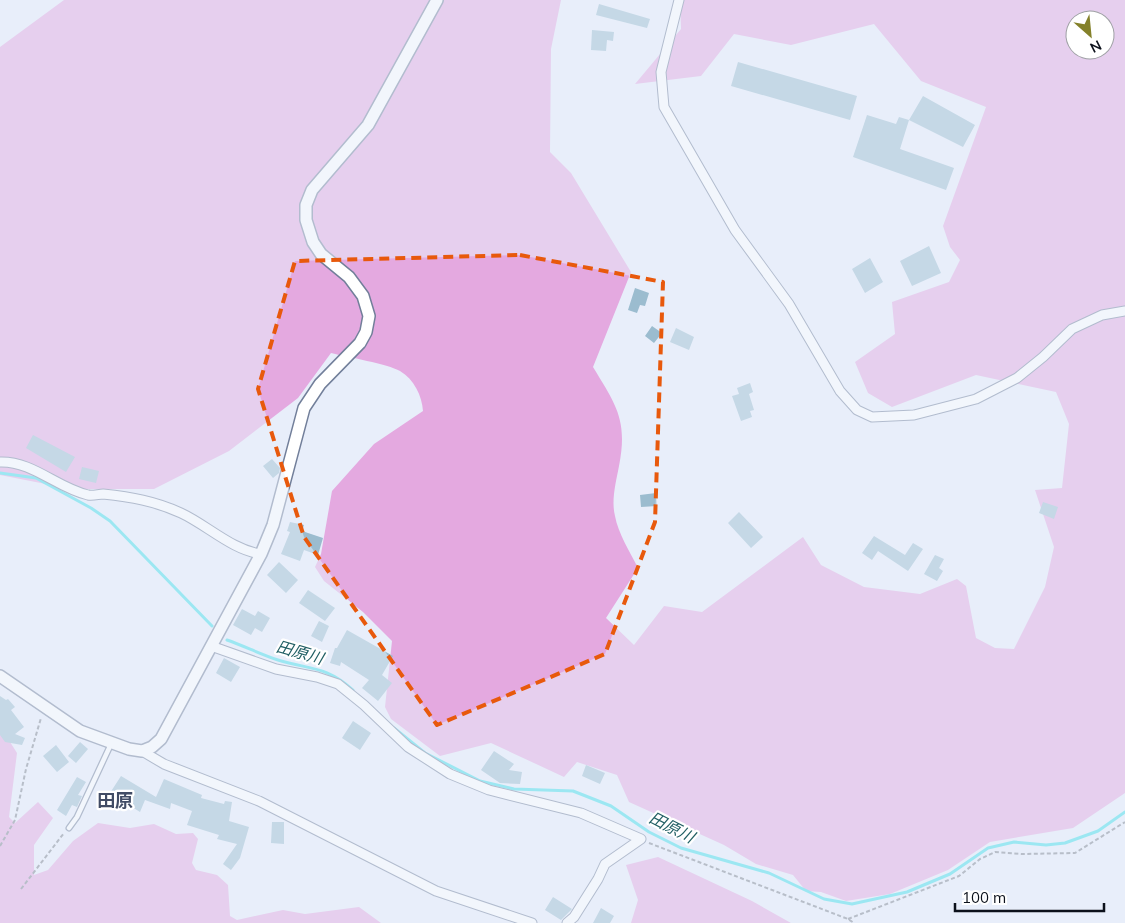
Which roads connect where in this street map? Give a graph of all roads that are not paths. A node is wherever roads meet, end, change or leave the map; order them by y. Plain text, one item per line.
1 (437, 0) edge
2 (679, 0) edge
3 (1125, 311) edge
4 (0, 462) edge
5 (262, 554) junction
6 (211, 646) junction
7 (0, 676) edge
8 (112, 743) junction
9 (142, 751) junction
10 (69, 828) road end
11 (532, 923) edge
12 (567, 923) edge

1 - 5 street
2 - 3 street
4 - 5 street
5 - 6 street
6 - 9 street
6 - 12 street
7 - 8 street
8 - 9 street
8 - 10 lane
9 - 11 street

